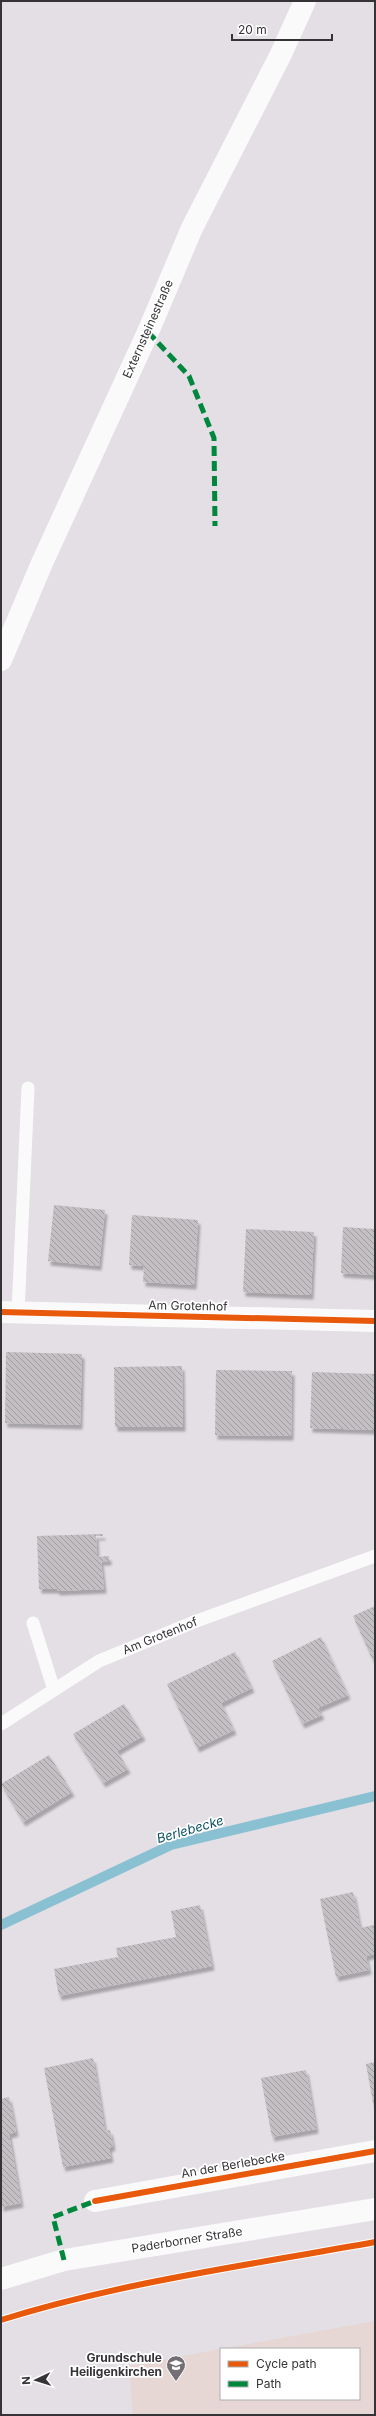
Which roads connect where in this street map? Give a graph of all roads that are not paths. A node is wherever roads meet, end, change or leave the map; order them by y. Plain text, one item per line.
1 (305, 1) edge
2 (1, 660) edge
3 (28, 1088) dead end
4 (9, 1312) edge
5 (375, 1321) edge
6 (375, 1556) edge
7 (33, 1623) dead end
8 (54, 1690) junction
9 (1, 1724) edge
10 (375, 2151) edge
11 (95, 2201) dead end
12 (375, 2209) edge
13 (1, 2279) edge

1 - 2 main road, Externsteinestraße
3 - 4 lane
4 - 5 main road, Am Grotenhof
6 - 8 lane, Am Grotenhof
7 - 8 lane
8 - 9 lane, Am Grotenhof
10 - 11 main road, An der Berlebecke
12 - 13 main road, Paderborner Straße

